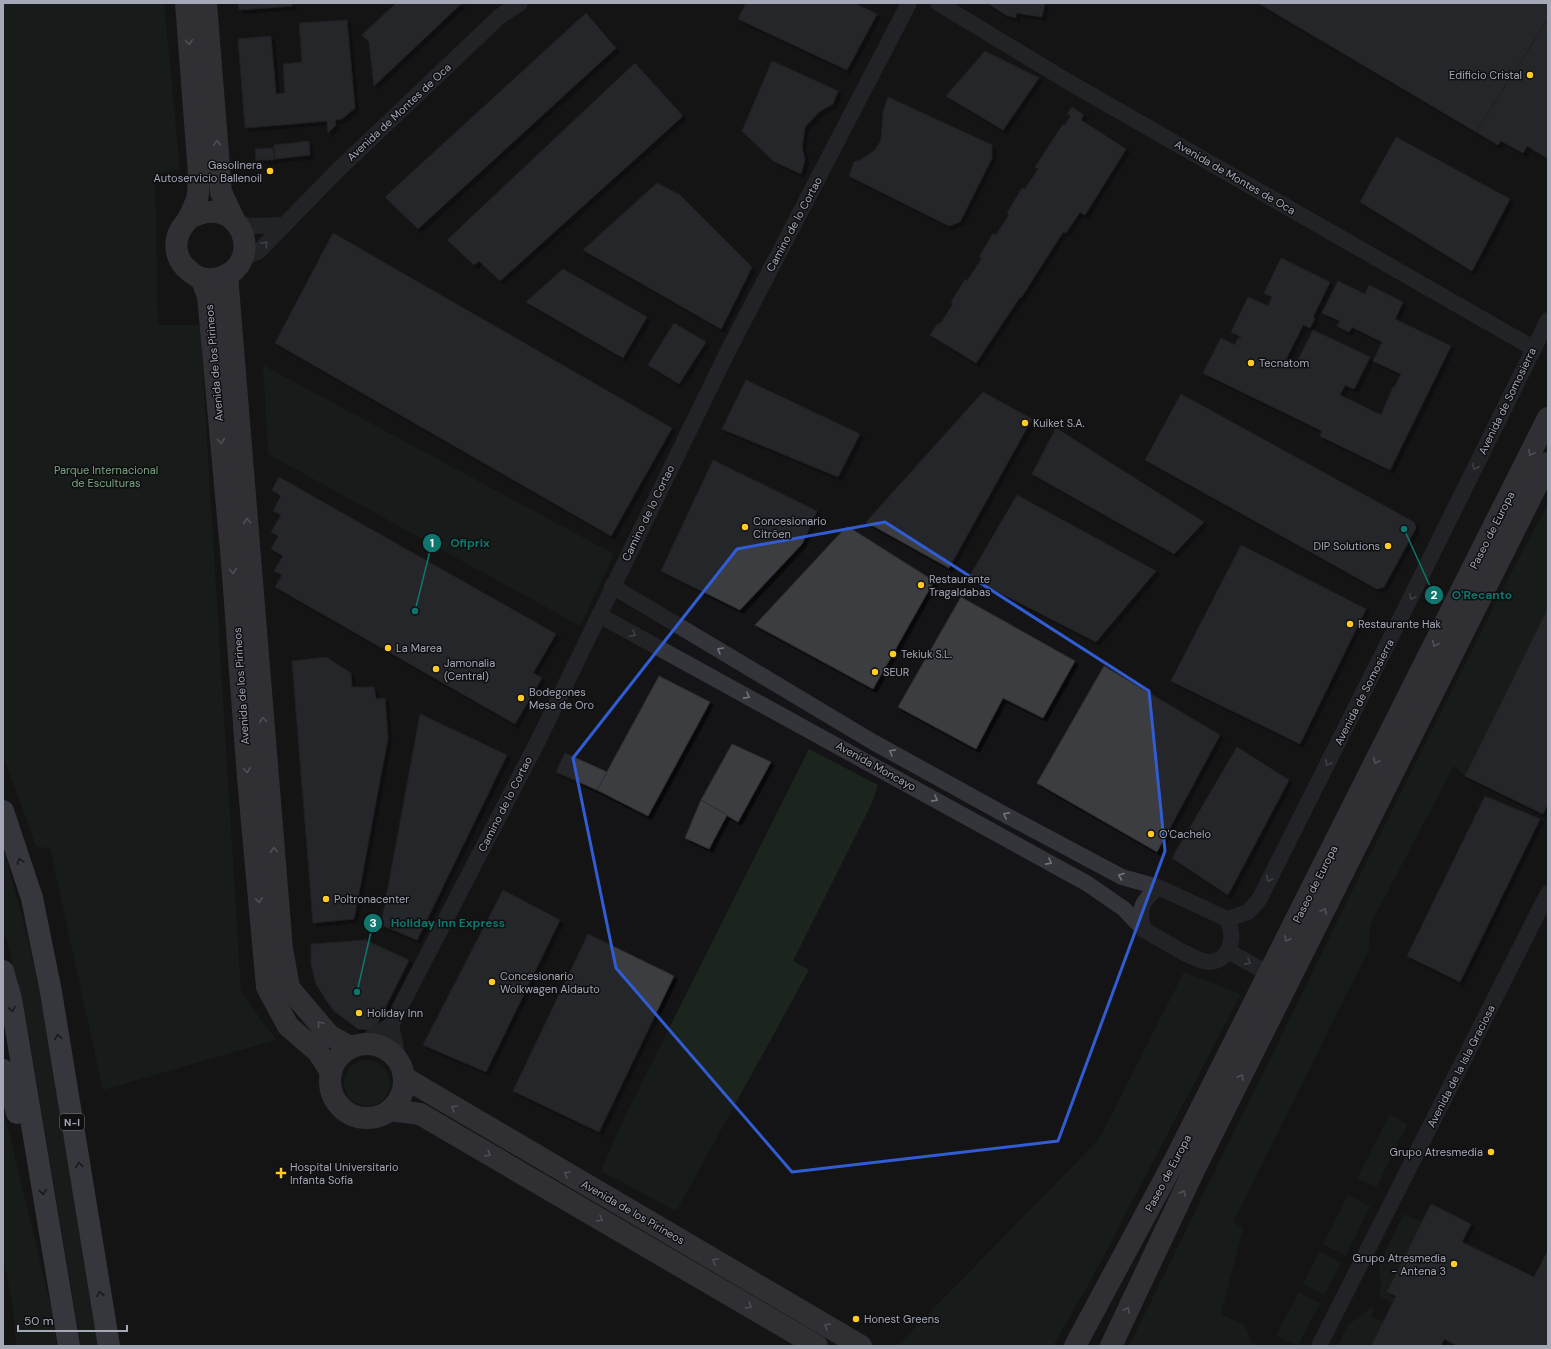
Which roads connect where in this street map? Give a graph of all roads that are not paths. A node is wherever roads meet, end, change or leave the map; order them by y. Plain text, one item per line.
1 (186, 3) edge
2 (206, 3) edge
3 (520, 3) edge
4 (909, 3) edge
5 (938, 3) edge
6 (188, 219) junction
7 (236, 222) junction
8 (283, 225) junction
9 (242, 258) junction
10 (227, 275) junction
11 (201, 278) junction
12 (1548, 320) edge
13 (1533, 348) junction
14 (1548, 418) edge
15 (1548, 463) edge
16 (612, 586) junction
17 (599, 615) junction
18 (861, 735) junction
19 (850, 752) junction
20 (3, 811) edge
21 (1158, 887) junction
22 (1548, 893) edge
23 (1227, 919) junction
24 (1144, 930) junction
25 (1228, 951) junction
26 (3, 971) edge
27 (1269, 974) junction
28 (391, 1025) junction
29 (357, 1045) junction
30 (401, 1068) junction
31 (3, 1070) edge
32 (331, 1072) junction
33 (390, 1110) junction
34 (39, 1166) junction
35 (69, 1346) edge
36 (109, 1346) edge
37 (817, 1346) edge
38 (861, 1346) edge
39 (1075, 1346) edge
40 (1110, 1346) edge
41 (1319, 1346) edge

1 -> 6 main road
7 -> 2 main road
3 - 8 street, Avenida de Montes de Oca
4 - 16 street, Camino de lo Cortao
5 - 13 street, Avenida de Montes de Oca
6 - 7 main road
6 - 11 main road
7 - 8 street
7 - 9 main road
9 -> 8 street, Avenida de Montes de Oca
9 - 10 main road
10 - 11 main road
29 -> 10 main road, Avenida de los Pirineos
11 -> 32 main road, Avenida de los Pirineos
12 - 13 street, Avenida de Somosierra
13 -> 23 street, Avenida de Somosierra
14 -> 27 main road, Paseo de Europa
40 -> 15 main road, Paseo de Europa
16 - 17 street, Camino de lo Cortao
18 -> 16 street, Avenida Moncayo
17 -> 19 street, Avenida Moncayo
17 - 28 street, Camino de lo Cortao
18 - 19 street
21 -> 18 street, Avenida Moncayo
19 -> 24 street, Avenida Moncayo
36 -> 20 highway, N-I
21 - 23 street, Avenida Moncayo
21 - 24 street
22 - 41 street, Avenida de la Isla Graciosa
23 - 25 street
24 - 25 street, Avenida Moncayo
25 -> 27 street
26 -> 34 highway
27 - 39 main road, Paseo de Europa
28 - 29 street, Camino de lo Cortao
28 - 30 street
29 - 30 main road
29 - 32 main road
30 - 33 main road
38 -> 30 main road, Avenida de los Pirineos
31 - 34 highway
32 - 33 main road
33 -> 37 main road, Avenida de los Pirineos
34 -> 35 highway

